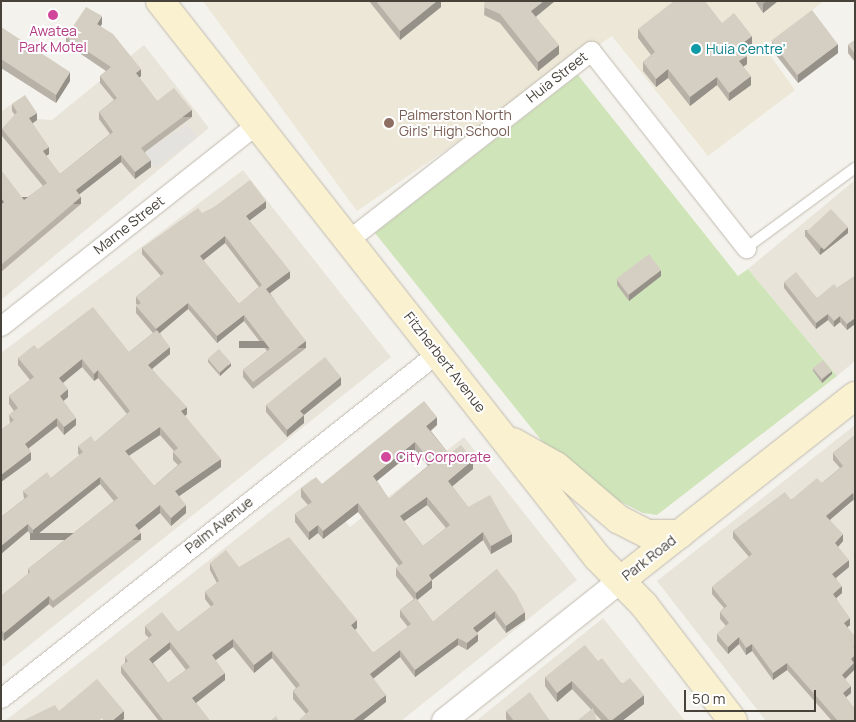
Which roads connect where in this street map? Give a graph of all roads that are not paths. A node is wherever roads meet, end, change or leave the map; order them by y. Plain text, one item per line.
1 (160, 1) edge
2 (257, 124) junction
3 (855, 168) edge
4 (348, 240) junction
5 (746, 248) joint
6 (1, 326) edge
7 (437, 353) junction
8 (855, 396) edge
9 (502, 436) junction
10 (680, 534) junction
11 (621, 580) junction
12 (1, 698) edge
13 (444, 721) edge
14 (733, 721) edge

1 - 2 main road, Fitzherbert Avenue
2 - 4 main road, Fitzherbert Avenue
2 - 6 street, Marne Street
3 - 5 lane
4 - 5 street, Huia Street
4 - 7 main road, Fitzherbert Avenue
7 - 9 main road, Fitzherbert Avenue
7 - 12 street, Palm Avenue
8 - 10 main road, Park Road
9 - 10 main road
9 - 11 main road, Fitzherbert Avenue
10 - 11 main road, Park Road
11 - 13 street, Park Road
11 - 14 main road, Fitzherbert Avenue

